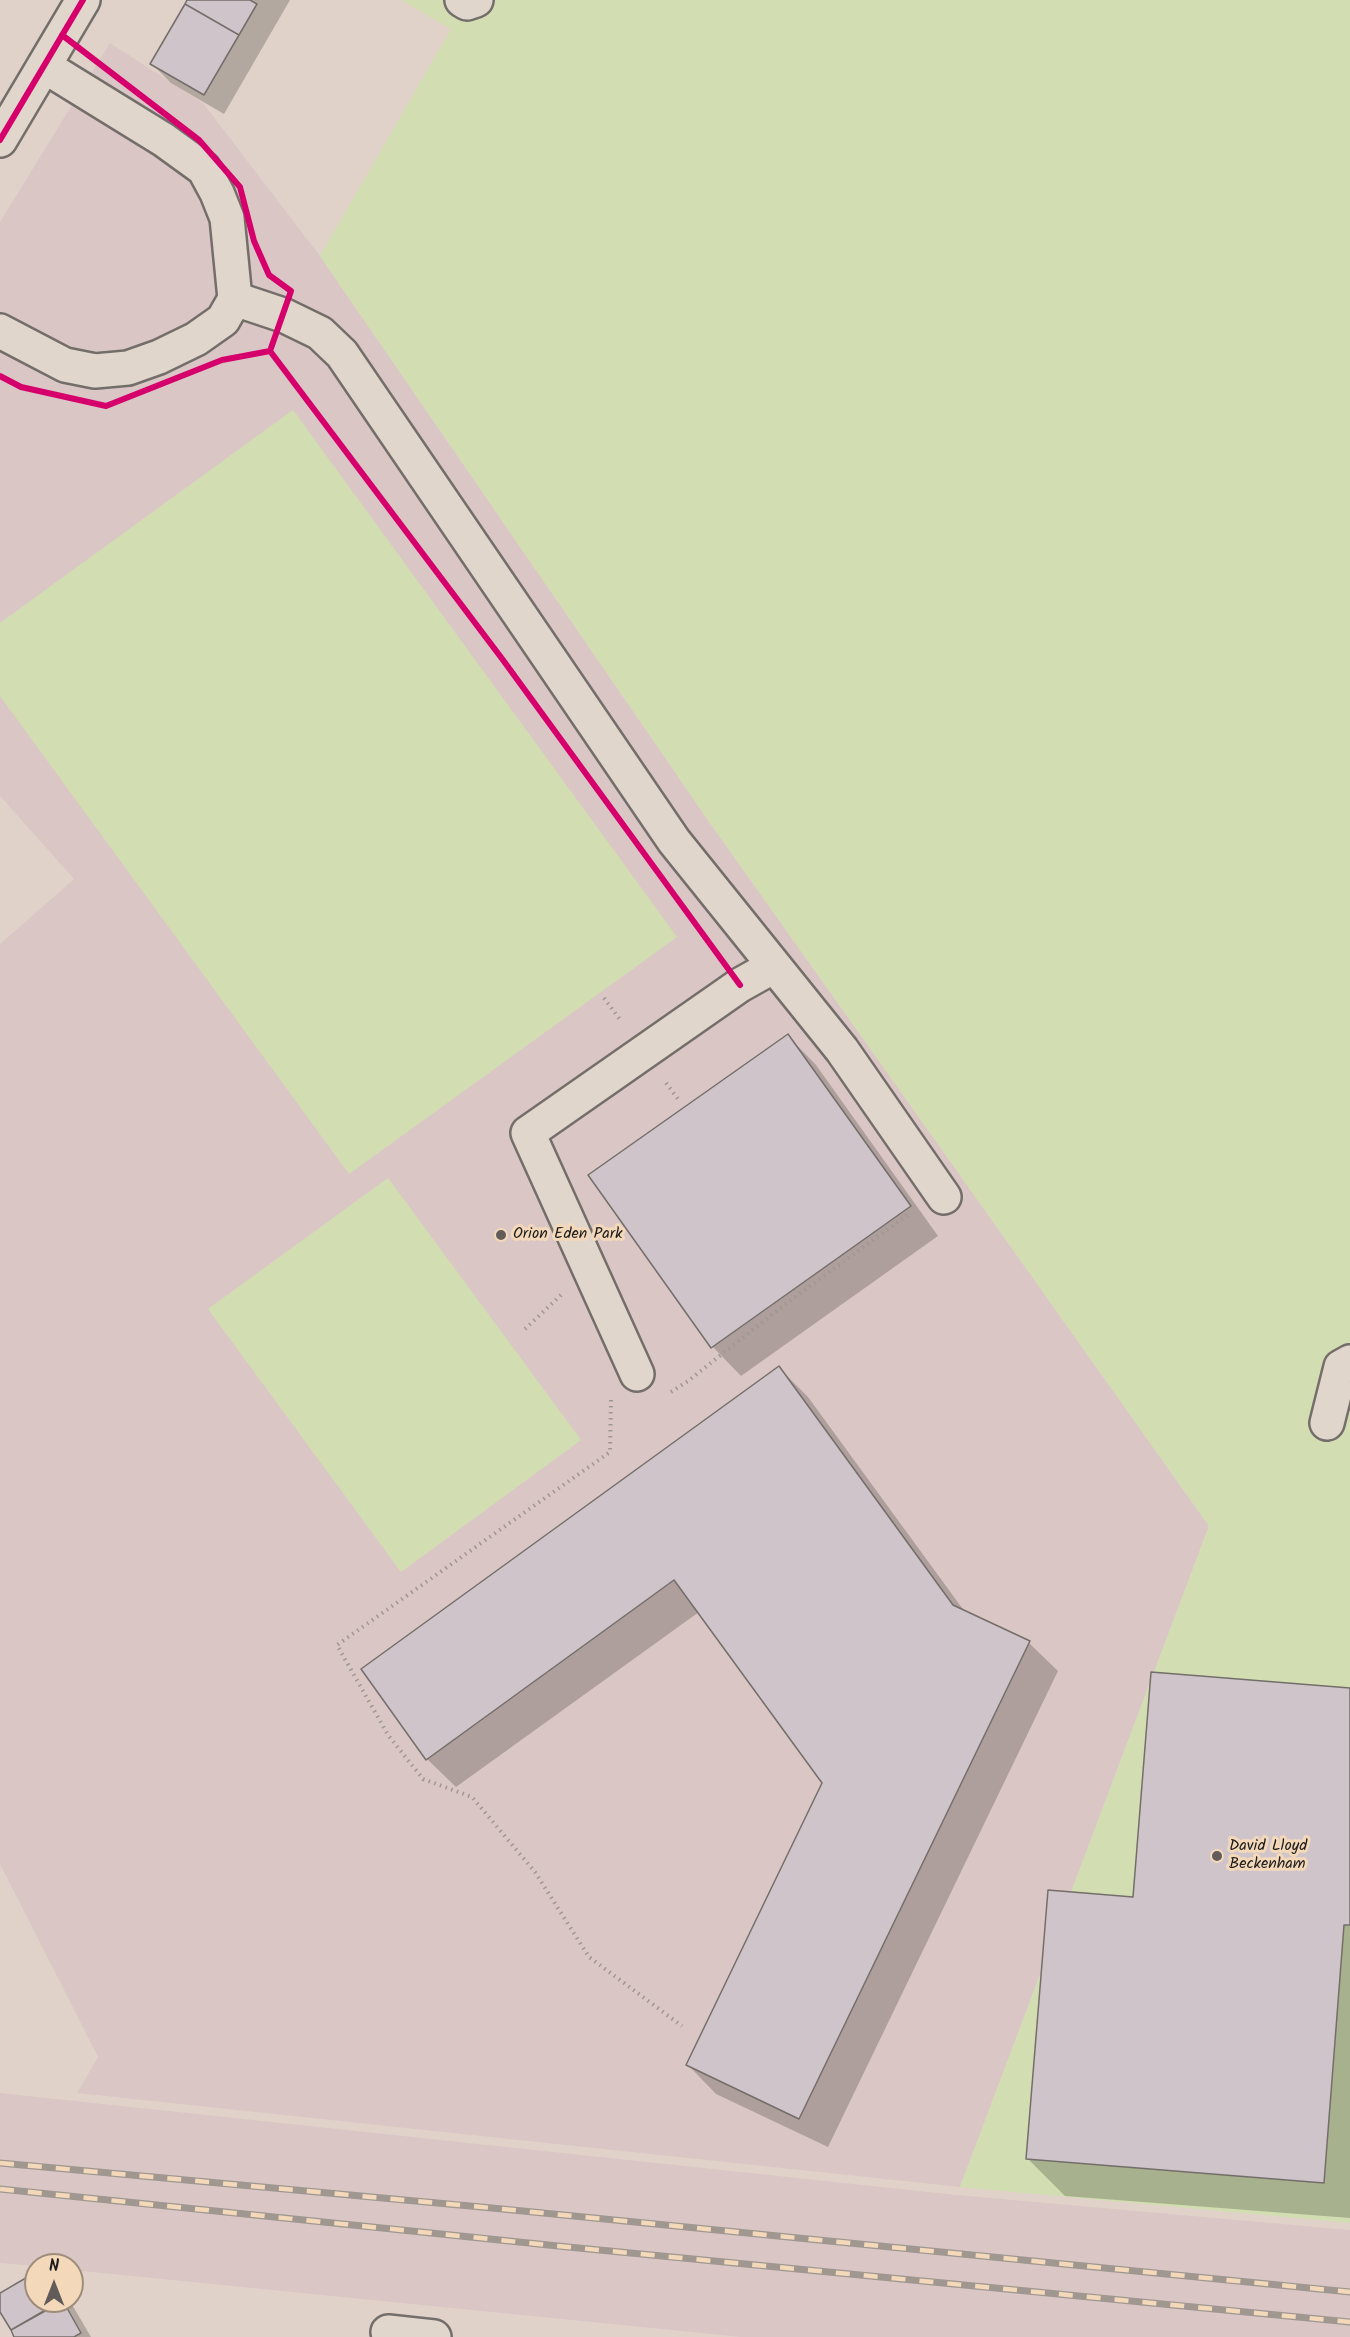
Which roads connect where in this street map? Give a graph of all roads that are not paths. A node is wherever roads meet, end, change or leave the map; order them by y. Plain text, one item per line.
1 (83, 0) edge
2 (462, 0) edge
3 (476, 0) edge
4 (44, 66) junction
5 (0, 140) edge
6 (235, 299) junction
7 (0, 331) edge
8 (774, 966) junction
9 (944, 1197) dead end
10 (1350, 1362) edge
11 (637, 1374) road end
12 (1327, 1423) dead end
13 (388, 2332) dead end
14 (434, 2337) edge

1 - 4 street
2 - 3 street
4 - 5 street
4 - 6 street
6 - 7 street
6 - 8 street
8 - 9 street
8 - 11 street
10 - 12 street
13 - 14 street

